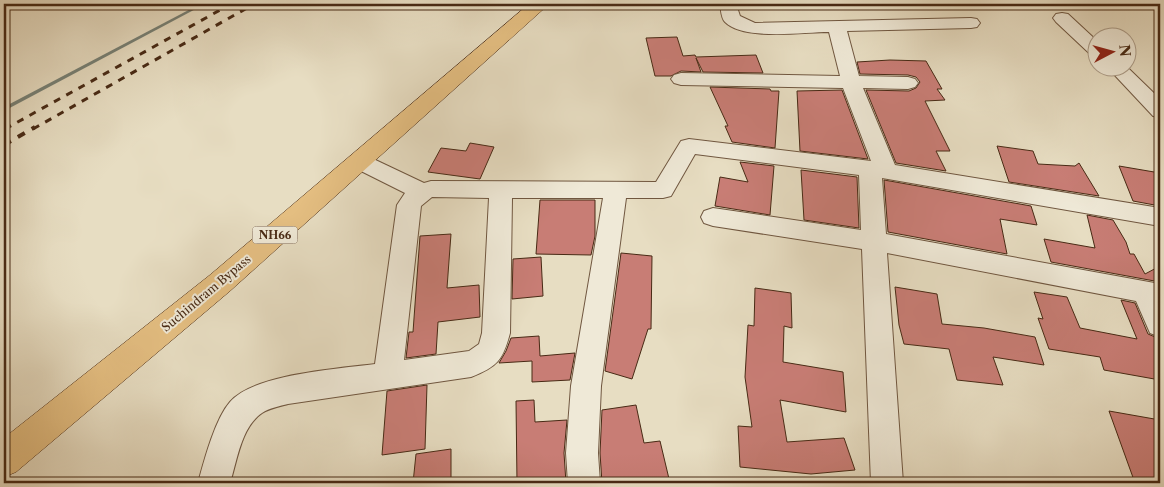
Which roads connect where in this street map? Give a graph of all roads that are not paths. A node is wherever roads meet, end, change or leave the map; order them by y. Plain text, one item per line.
1 (540, 4) edge
2 (728, 4) edge
3 (1062, 18) dead end
4 (971, 23) dead end
5 (837, 26) junction
6 (1086, 40) edge
7 (1128, 78) edge
8 (681, 79) dead end
9 (851, 83) junction
10 (908, 83) dead end
11 (1160, 111) edge
12 (359, 161) junction
13 (878, 170) junction
14 (501, 189) junction
15 (616, 189) junction
16 (421, 191) junction
17 (713, 217) dead end
18 (1160, 217) edge
19 (874, 241) junction
20 (1153, 294) edge
21 (1160, 325) edge
22 (388, 376) junction
23 (4, 460) edge
24 (214, 483) edge
25 (584, 483) edge
26 (887, 483) edge

1 - 12 highway, Suchindram Bypass / NH66
2 - 5 street
3 - 6 street
4 - 5 street
5 - 9 street
7 - 11 street
8 - 9 street
9 - 10 street
9 - 13 street
12 - 16 street
12 - 23 highway, Suchindram Bypass / NH66
13 - 15 street
13 - 18 street
13 - 19 street
14 - 15 street
14 - 16 street
14 - 22 street
15 - 25 street
16 - 22 street
17 - 19 street
19 - 20 street
19 - 26 street
20 - 21 street
22 - 24 street

